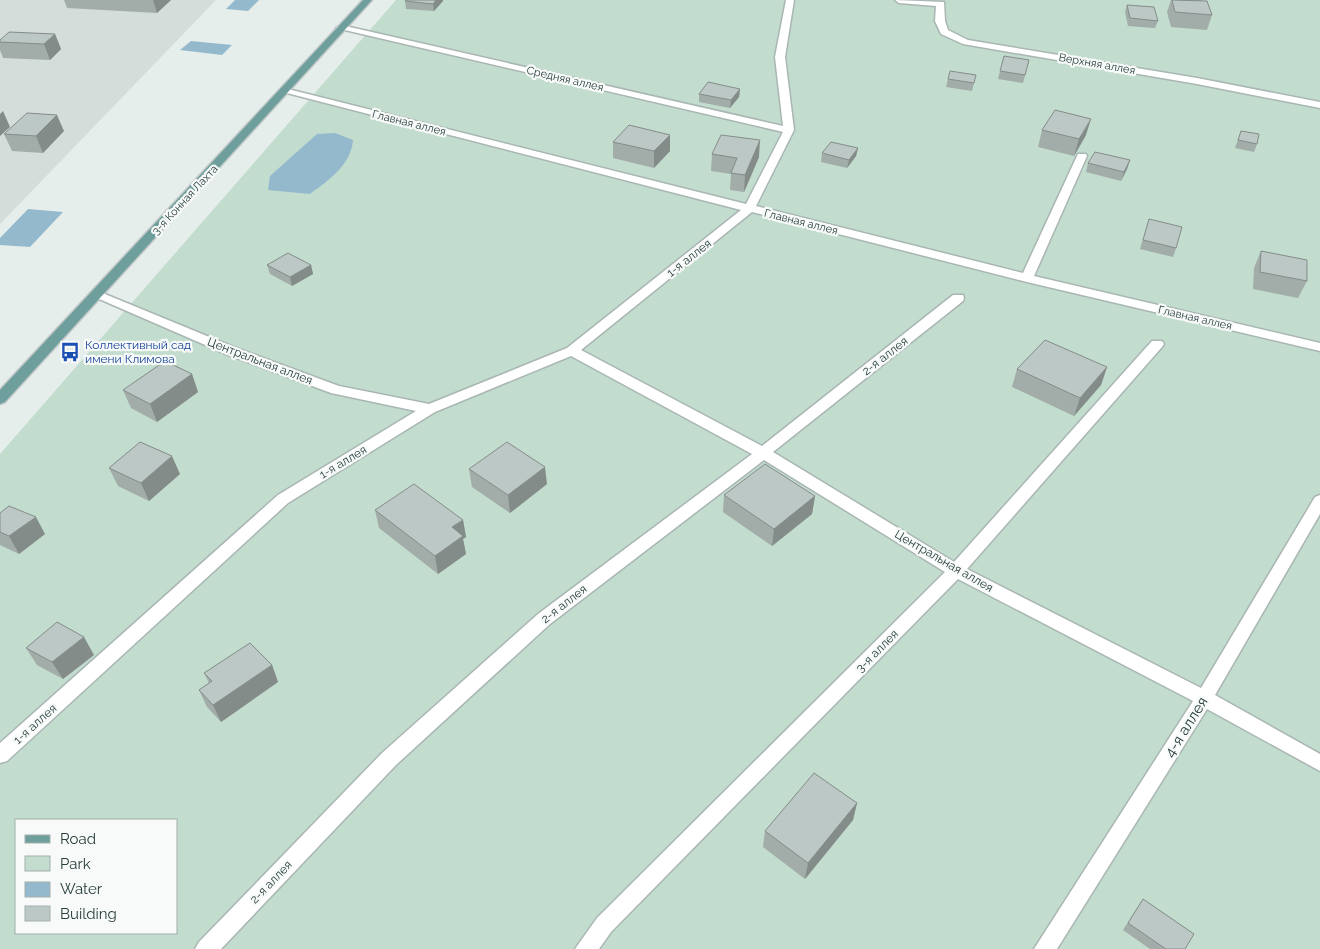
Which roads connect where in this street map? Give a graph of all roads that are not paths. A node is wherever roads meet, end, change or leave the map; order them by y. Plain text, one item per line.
1 (368, 0) edge
2 (790, 0) edge
3 (899, 0) edge
4 (341, 28) junction
5 (284, 92) junction
6 (1320, 105) edge
7 (789, 130) junction
8 (1082, 156) dead end
9 (749, 209) junction
10 (1027, 278) junction
11 (96, 296) junction
12 (958, 298) dead end
13 (1157, 344) dead end
14 (1320, 347) edge
15 (572, 351) junction
16 (0, 399) edge
17 (430, 409) junction
18 (763, 453) junction
19 (1320, 501) edge
20 (956, 571) junction
21 (1204, 698) junction
22 (0, 755) edge
23 (1320, 763) edge
24 (206, 949) edge
25 (586, 949) edge
26 (1046, 949) edge

1 - 4 main road, 3-я Конная Лахта
2 - 7 street
3 - 6 street, Верхняя аллея
4 - 5 main road, 3-я Конная Лахта
4 - 7 street, Средняя аллея
5 - 9 street, Главная аллея
5 - 11 main road, 3-я Конная Лахта
7 - 9 street
8 - 10 street
9 - 10 street, Главная аллея
9 - 15 street, 1-я аллея
10 - 14 street, Главная аллея
11 - 16 main road, 3-я Конная Лахта
11 - 17 street, Центральная аллея
12 - 18 street, 2-я аллея
13 - 20 street, 3-я аллея
15 - 17 street, 1-я аллея
15 - 18 street, Центральная аллея
17 - 22 street, 1-я аллея
18 - 20 street, Центральная аллея
18 - 24 street, 2-я аллея
19 - 21 street, 4-я аллея
20 - 21 street, Центральная аллея
20 - 25 street, 3-я аллея
21 - 23 street, Центральная аллея
21 - 26 street, 4-я аллея

